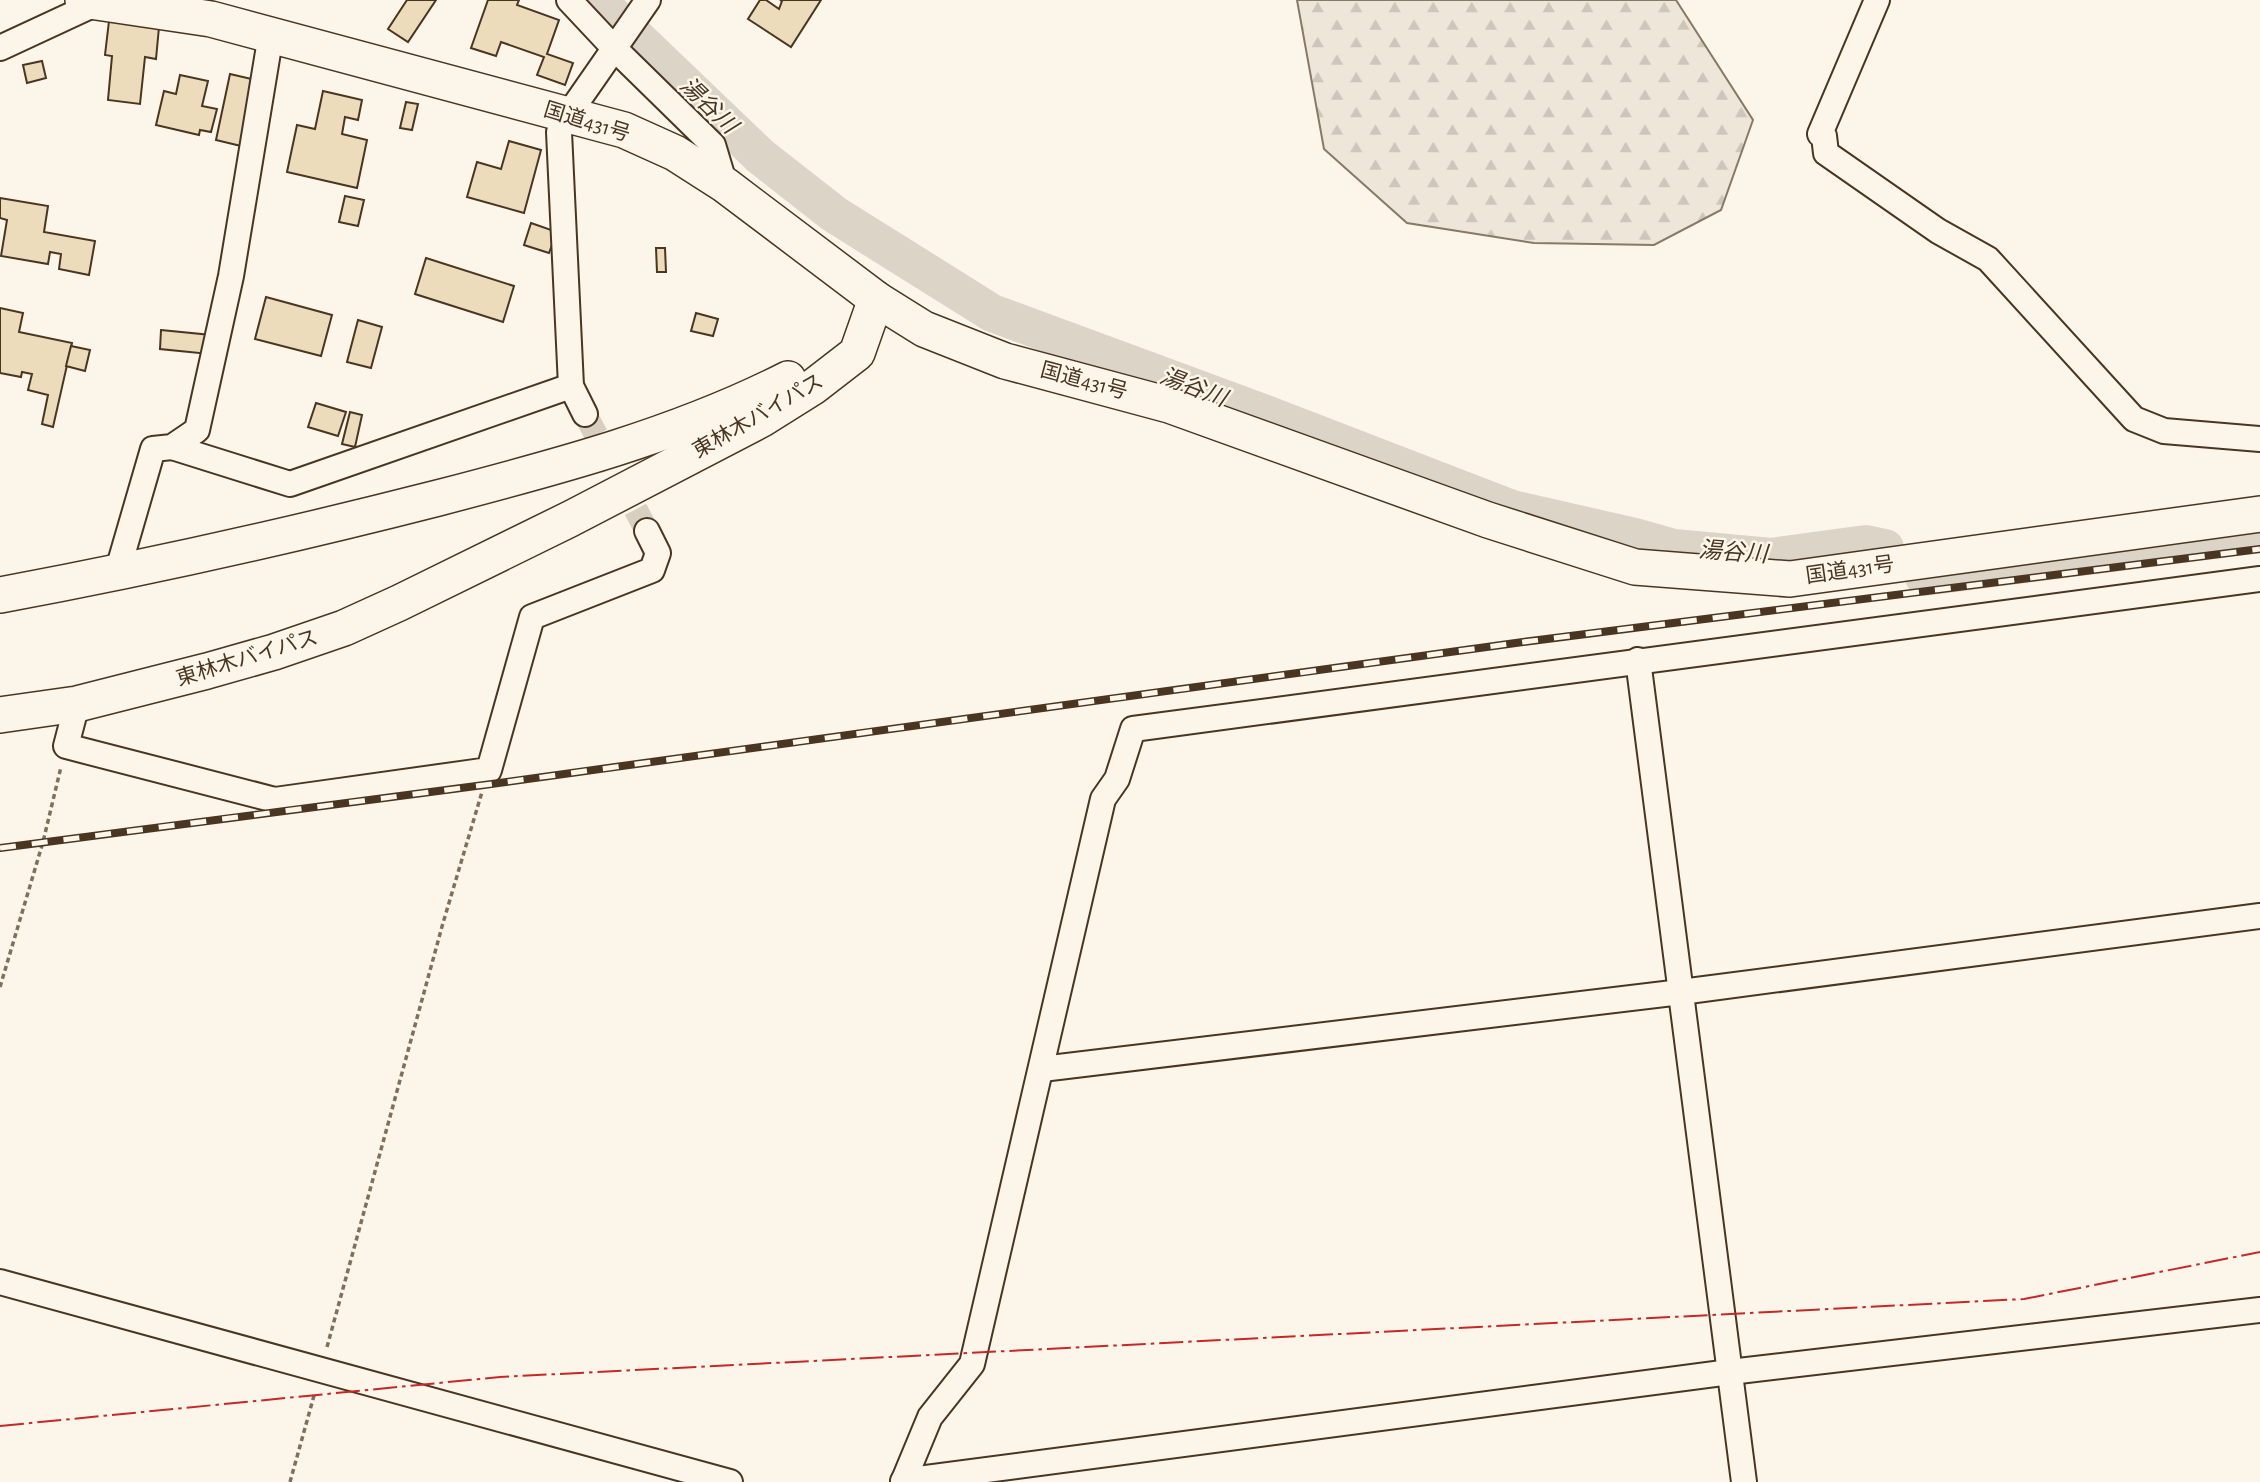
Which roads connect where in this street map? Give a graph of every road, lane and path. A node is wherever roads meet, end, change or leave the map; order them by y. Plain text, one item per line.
1 (569, 0) edge
2 (649, 0) edge
3 (1877, 0) edge
4 (91, 1) edge
5 (271, 34) junction
6 (0, 48) edge
7 (614, 48) junction
8 (568, 115) junction
9 (725, 185) junction
10 (876, 299) junction
11 (571, 386) junction
12 (585, 414) tunnel mouth
13 (2260, 439) edge
14 (172, 447) junction
15 (2260, 514) edge
16 (647, 531) tunnel mouth
17 (117, 573) junction
18 (2260, 579) edge
19 (0, 595) edge
20 (1638, 660) junction
21 (77, 704) junction
22 (0, 715) edge
23 (66, 746) junction
24 (489, 770) junction
25 (2260, 916) edge
26 (0, 987) edge
27 (1681, 992) junction
28 (1042, 1069) junction
29 (0, 1282) edge
30 (2260, 1310) edge
31 (320, 1371) junction
32 (1730, 1372) junction
33 (903, 1481) edge
34 (290, 1482) edge
35 (730, 1482) edge
36 (1744, 1482) edge

1 - 7 street
2 - 7 street
3 - 13 street
4 - 5 highway, 国道431号
4 - 6 street
5 - 8 highway, 国道431号
5 - 14 street
7 - 8 street
7 - 9 street
8 - 9 highway, 国道431号
8 - 11 street
9 - 10 highway, 国道431号
10 - 15 highway, 国道431号
10 - 17 highway, 東林木バイパス
10 - 21 highway, 東林木バイパス
11 - 12 street
11 - 14 street
14 - 17 street
16 - 24 street
17 - 19 highway, 東林木バイパス
18 - 20 street
20 - 27 street
20 - 28 street
21 - 22 highway, 東林木バイパス
21 - 23 street
23 - 24 street
23 - 26 path
24 - 31 path
25 - 27 street
27 - 28 street
27 - 32 street
28 - 33 street
29 - 31 street
30 - 32 street
31 - 34 path
31 - 35 street
32 - 33 street
32 - 36 street

